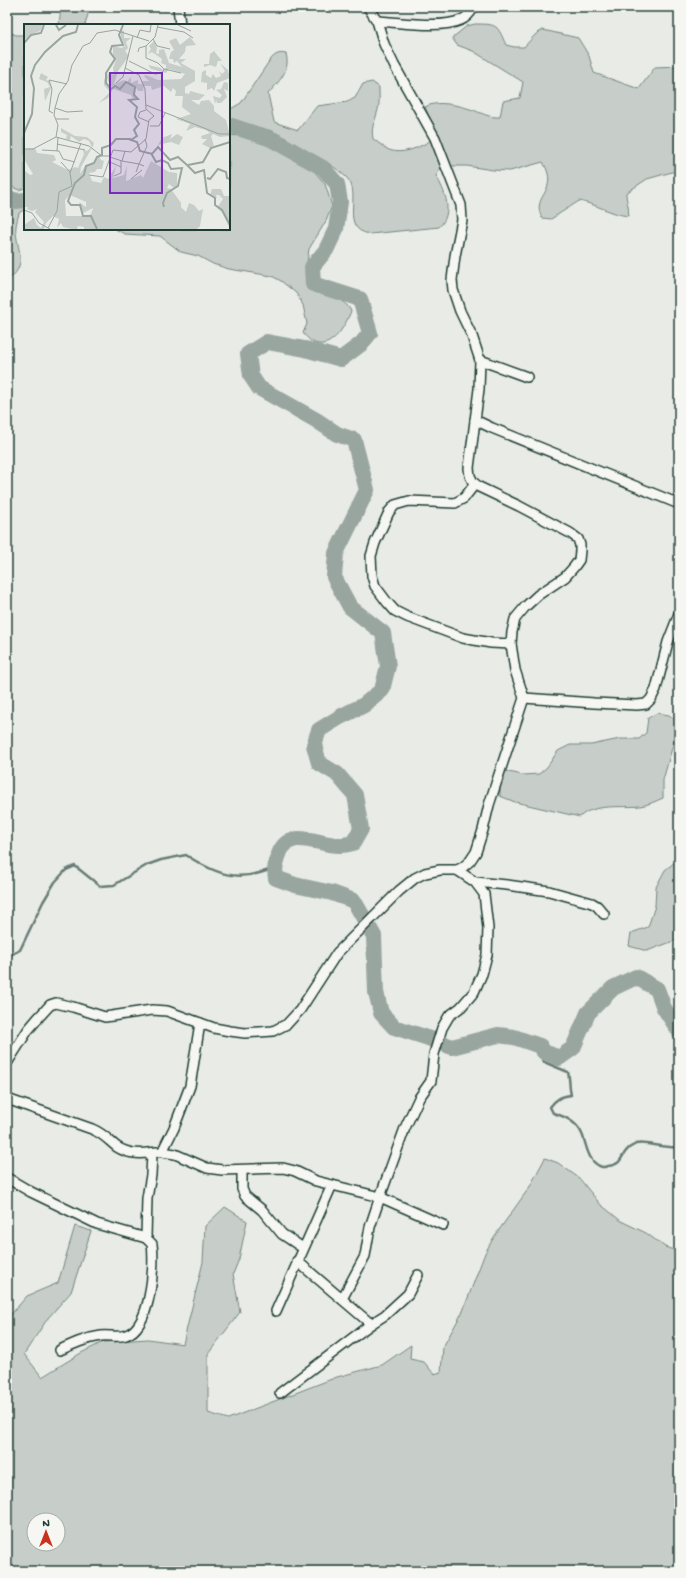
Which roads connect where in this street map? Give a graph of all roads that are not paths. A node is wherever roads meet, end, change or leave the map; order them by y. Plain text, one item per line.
1 (178, 7) edge
2 (368, 7) edge
3 (474, 7) edge
4 (377, 22) junction
5 (180, 24) edge
6 (480, 360) junction
7 (527, 377) dead end
8 (475, 420) junction
9 (475, 484) junction
10 (679, 504) edge
11 (679, 614) edge
12 (511, 644) junction
13 (524, 698) junction
14 (457, 870) junction
15 (475, 882) junction
16 (604, 914) dead end
17 (200, 1023) junction
18 (7, 1063) edge
19 (7, 1099) edge
20 (162, 1152) junction
21 (152, 1153) junction
22 (242, 1170) junction
23 (7, 1178) edge
24 (332, 1185) junction
25 (380, 1197) junction
26 (444, 1225) dead end
27 (146, 1238) junction
28 (303, 1248) junction
29 (297, 1261) junction
30 (418, 1275) dead end
31 (342, 1299) junction
32 (276, 1311) dead end
33 (371, 1324) junction
34 (60, 1350) dead end
35 (280, 1393) dead end

1 - 5 street
2 - 4 street
3 - 4 street
4 - 6 street
6 - 7 street
6 - 8 street
8 - 9 street
8 - 10 street
9 - 12 street
9 - 12 street
11 - 13 street
12 - 13 street
13 - 14 street
14 - 15 street
14 - 17 street
15 - 16 street
15 - 25 street
17 - 18 street
17 - 20 street
19 - 21 street
20 - 21 street
20 - 22 street
21 - 27 street
22 - 24 street
22 - 28 street
23 - 27 street
24 - 25 street
24 - 28 street
25 - 26 street
25 - 31 street
27 - 34 street
28 - 29 street
29 - 31 street
29 - 32 street
30 - 33 street
31 - 33 street
33 - 35 street

